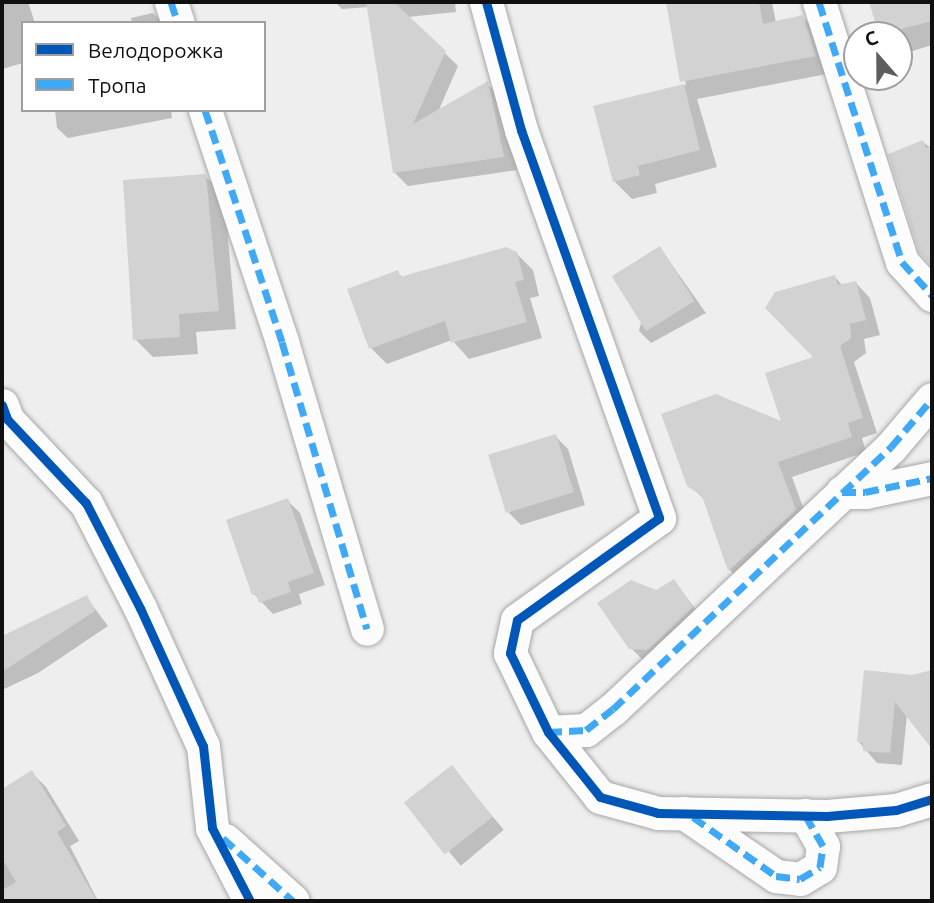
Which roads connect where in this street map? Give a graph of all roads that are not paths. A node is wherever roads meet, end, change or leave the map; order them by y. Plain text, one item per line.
1 (171, 2) edge
2 (486, 2) edge
3 (819, 2) edge
4 (177, 21) edge
5 (206, 112) edge
6 (932, 295) edge
7 (932, 399) edge
8 (2, 405) edge
9 (932, 478) edge
10 (842, 492) junction
11 (367, 629) dead end
12 (548, 732) junction
13 (932, 799) edge
14 (684, 813) junction
15 (804, 815) junction
16 (212, 828) junction
17 (250, 901) edge
18 (293, 901) edge

1 - 4 street
2 - 12 street
3 - 6 street
5 - 11 street
7 - 10 street
8 - 16 street
9 - 10 street
10 - 12 street
12 - 14 street
13 - 15 street
14 - 15 street
14 - 15 street
16 - 17 street
16 - 18 street

